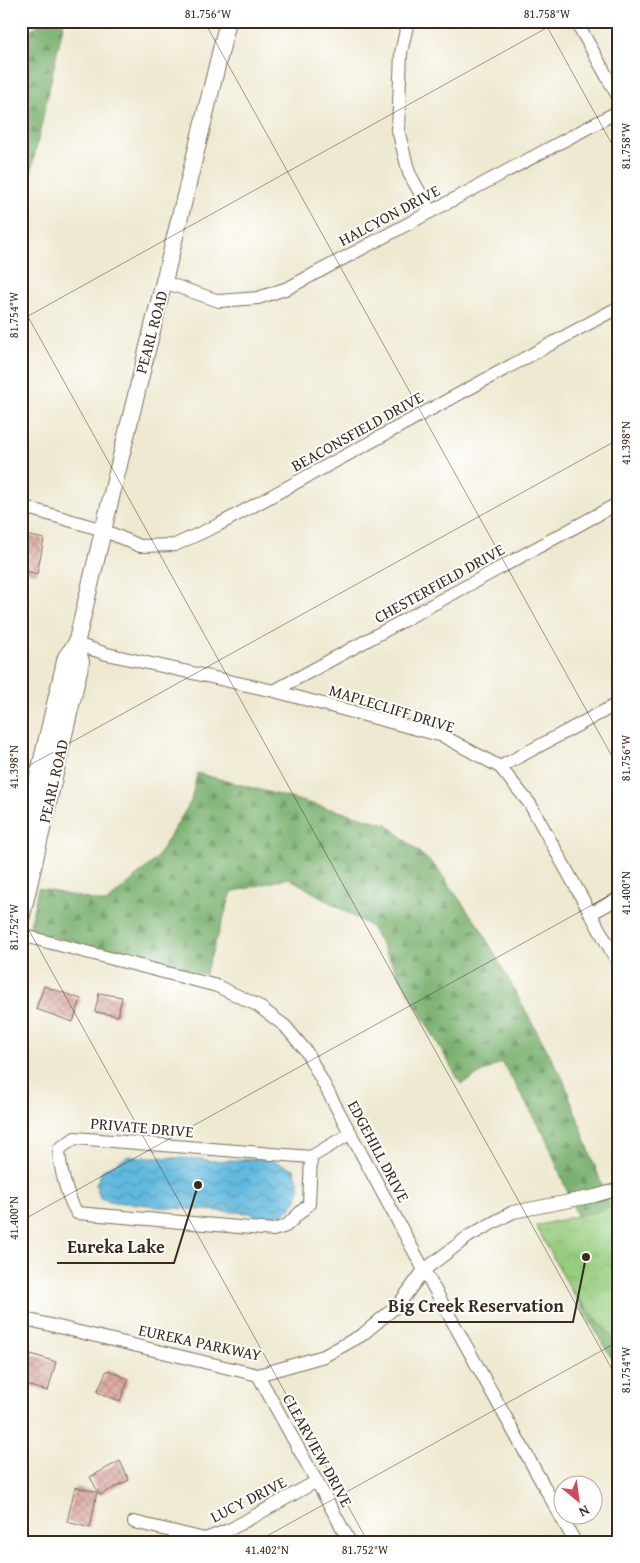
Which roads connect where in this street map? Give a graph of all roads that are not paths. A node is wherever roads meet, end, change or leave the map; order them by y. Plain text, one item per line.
1 (228, 21) edge
2 (408, 21) edge
3 (576, 21) edge
4 (619, 98) edge
5 (619, 110) edge
6 (430, 211) junction
7 (164, 282) junction
8 (619, 307) edge
9 (619, 503) edge
10 (21, 506) edge
11 (103, 530) junction
12 (76, 644) junction
13 (274, 691) junction
14 (619, 703) edge
15 (500, 767) junction
16 (25, 808) edge
17 (21, 849) edge
18 (619, 898) edge
19 (590, 914) junction
20 (21, 919) edge
21 (21, 935) edge
22 (619, 965) edge
23 (352, 1133) junction
24 (312, 1157) junction
25 (619, 1189) edge
26 (424, 1270) junction
27 (21, 1318) edge
28 (258, 1375) junction
29 (317, 1481) junction
30 (134, 1522) dead end
31 (350, 1542) edge
32 (575, 1542) edge

1 - 7 main road, PEARL ROAD
2 - 6 street
3 - 4 street
5 - 6 street, HALCYON DRIVE
6 - 7 street, HALCYON DRIVE
7 - 11 main road, PEARL ROAD
8 - 11 street, BEACONSFIELD DRIVE
9 - 13 street, CHESTERFIELD DRIVE
10 - 11 street, BEACONSFIELD DRIVE
11 - 12 main road, PEARL ROAD
12 - 13 street, MAPLECLIFF DRIVE
12 - 16 main road, PEARL ROAD
12 - 20 main road, PEARL ROAD
13 - 15 street, MAPLECLIFF DRIVE
14 - 15 street
15 - 19 street, MAPLECLIFF DRIVE
16 - 17 main road, PEARL ROAD
18 - 19 street
19 - 22 street, MAPLECLIFF DRIVE
21 - 23 street, EDGEHILL DRIVE
23 - 24 street
23 - 26 street, EDGEHILL DRIVE
24 - 24 street, PRIVATE DRIVE
25 - 26 street, EUREKA PARKWAY
26 - 28 street, EUREKA PARKWAY
26 - 32 street, EDGEHILL DRIVE
27 - 28 street, EUREKA PARKWAY
28 - 29 street, CLEARVIEW DRIVE
29 - 30 street, LUCY DRIVE
29 - 31 street, CLEARVIEW DRIVE

